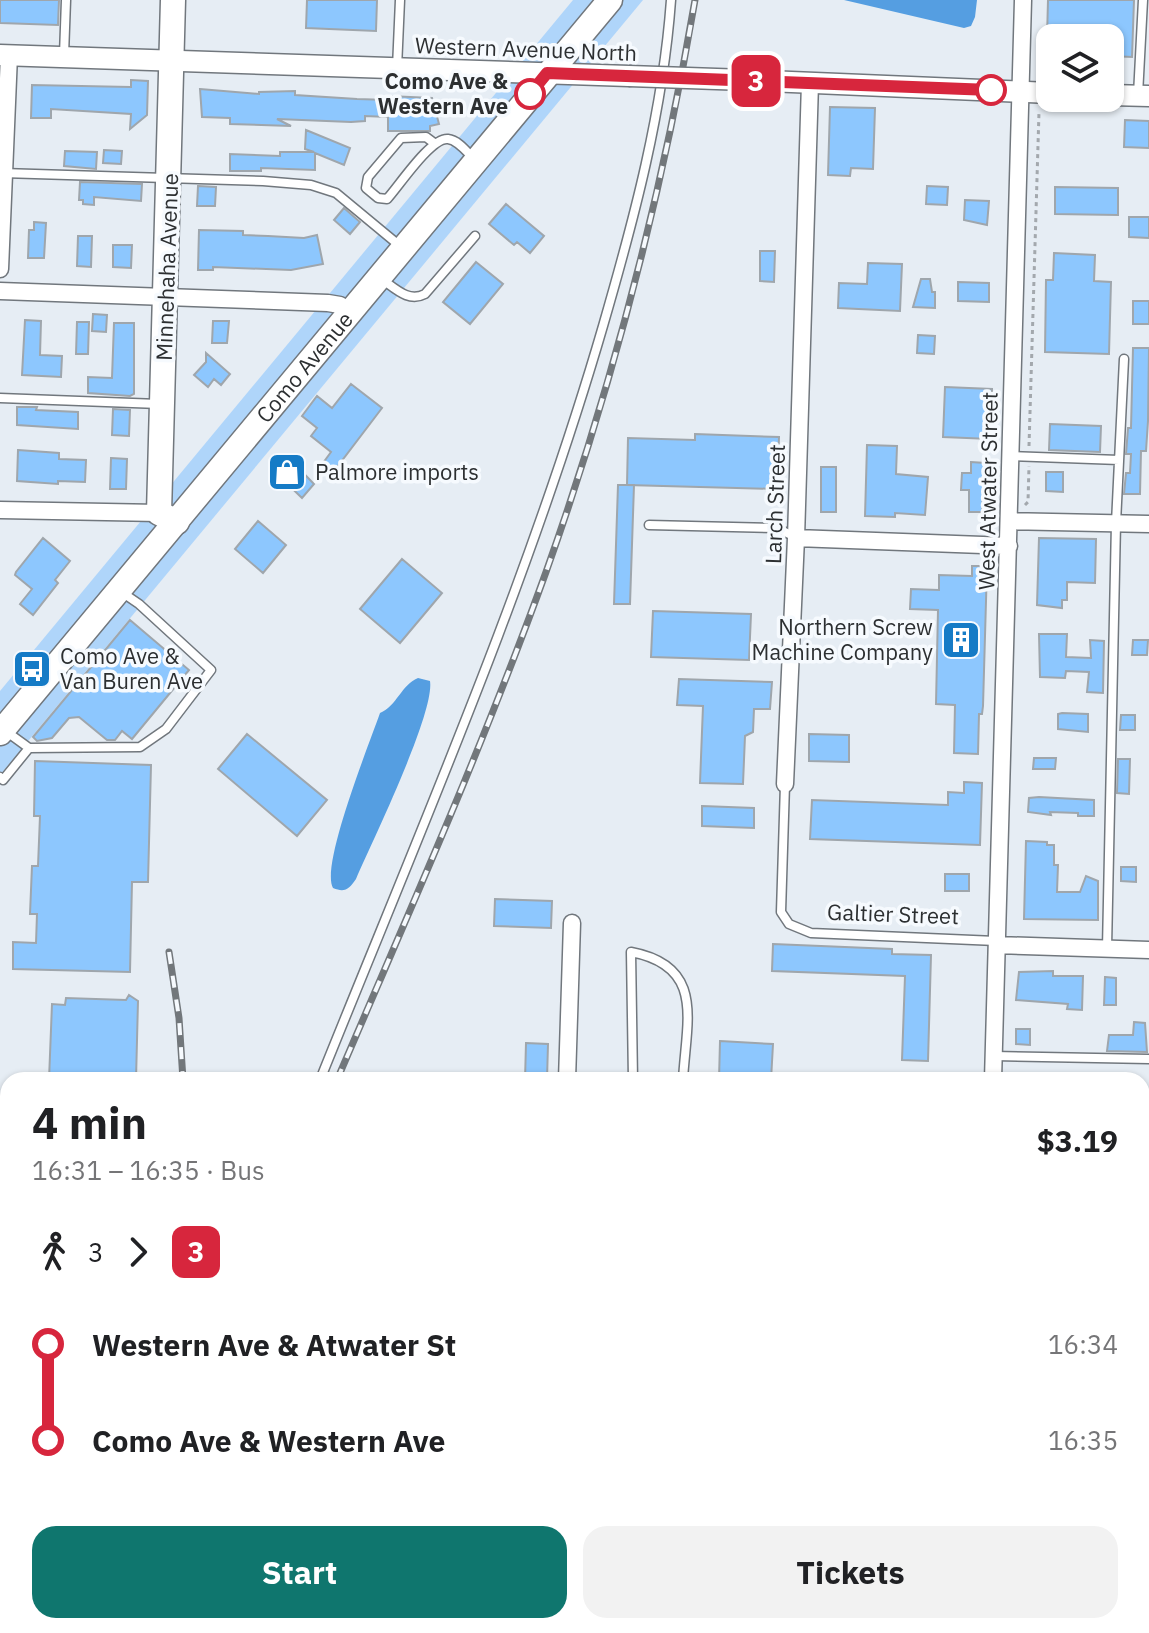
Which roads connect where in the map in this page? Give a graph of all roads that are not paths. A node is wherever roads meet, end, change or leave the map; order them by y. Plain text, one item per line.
1 (66, 0) edge
2 (173, 0) edge
3 (400, 0) edge
4 (610, 0) edge
5 (671, 0) edge
6 (1023, 0) edge
7 (1143, 0) edge
8 (5, 55) edge
9 (64, 57) junction
10 (171, 61) junction
11 (397, 68) junction
12 (547, 73) junction
13 (810, 83) junction
14 (1020, 92) junction
15 (1036, 93) edge
16 (1124, 95) edge
17 (1144, 96) edge
18 (434, 143) junction
19 (477, 161) junction
20 (2, 174) edge
21 (169, 179) junction
22 (475, 236) dead end
23 (403, 249) junction
24 (0, 269) edge
25 (380, 277) junction
26 (0, 291) edge
27 (166, 295) junction
28 (351, 312) junction
29 (1124, 359) dead end
30 (0, 398) edge
31 (163, 404) junction
32 (1011, 456) junction
33 (1119, 460) junction
34 (0, 510) edge
35 (168, 517) junction
36 (1010, 521) junction
37 (1116, 523) junction
38 (1149, 524) edge
39 (649, 525) dead end
40 (796, 538) junction
41 (1009, 546) junction
42 (119, 590) junction
43 (1, 731) edge
44 (29, 748) junction
45 (0, 777) edge
46 (785, 784) joint
47 (572, 923) dead end
48 (789, 924) joint
49 (997, 943) junction
50 (1107, 949) junction
51 (1149, 950) edge
52 (994, 1056) junction
53 (1149, 1059) edge
54 (323, 1072) edge
55 (567, 1072) edge
56 (633, 1072) edge
57 (683, 1072) edge
58 (993, 1072) edge

1 - 9 lane
2 - 10 main road, Minnehaha Avenue
3 - 11 lane
4 - 12 main road, Como Avenue
5 - 54 lane
6 - 14 street, West Atwater Street
7 - 17 lane
8 - 9 street, Western Avenue North
8 - 20 street
9 - 10 street, Western Avenue North
10 - 11 street, Western Avenue North
10 - 21 main road, Minnehaha Avenue
11 - 12 street, Western Avenue North
12 - 13 street, Western Avenue North, bridge
12 - 19 main road, Como Avenue
13 - 14 street, Western Avenue North
13 - 40 street, Larch Street
14 - 15 street, Western Avenue North
14 - 32 street, West Atwater Street
16 - 17 street
18 - 18 lane
18 - 19 lane
19 - 23 main road, Como Avenue
20 - 21 lane
20 - 24 street
21 - 23 lane
21 - 27 main road, Minnehaha Avenue
22 - 25 lane
23 - 25 main road, Como Avenue
25 - 28 main road, Como Avenue
26 - 27 street
27 - 28 street
27 - 31 main road, Minnehaha Avenue
28 - 35 main road, Como Avenue
29 - 33 lane
30 - 31 lane
31 - 35 main road, Minnehaha Avenue
32 - 33 lane
32 - 36 street, West Atwater Street
33 - 37 lane
34 - 35 street
35 - 42 main road, Como Avenue
36 - 37 street
36 - 41 street, West Atwater Street
37 - 38 street
37 - 50 lane
39 - 40 lane
40 - 41 street
40 - 46 street, Larch Street
41 - 49 street, West Atwater Street
42 - 43 main road, Como Avenue
42 - 44 lane
43 - 44 lane
44 - 45 lane
46 - 48 lane, Larch Street
47 - 55 street
48 - 49 lane, Galtier Street
49 - 50 street, Galtier Street
49 - 52 street, West Atwater Street
50 - 51 street, Galtier Street
52 - 53 lane
52 - 58 street, West Atwater Street
56 - 57 lane

